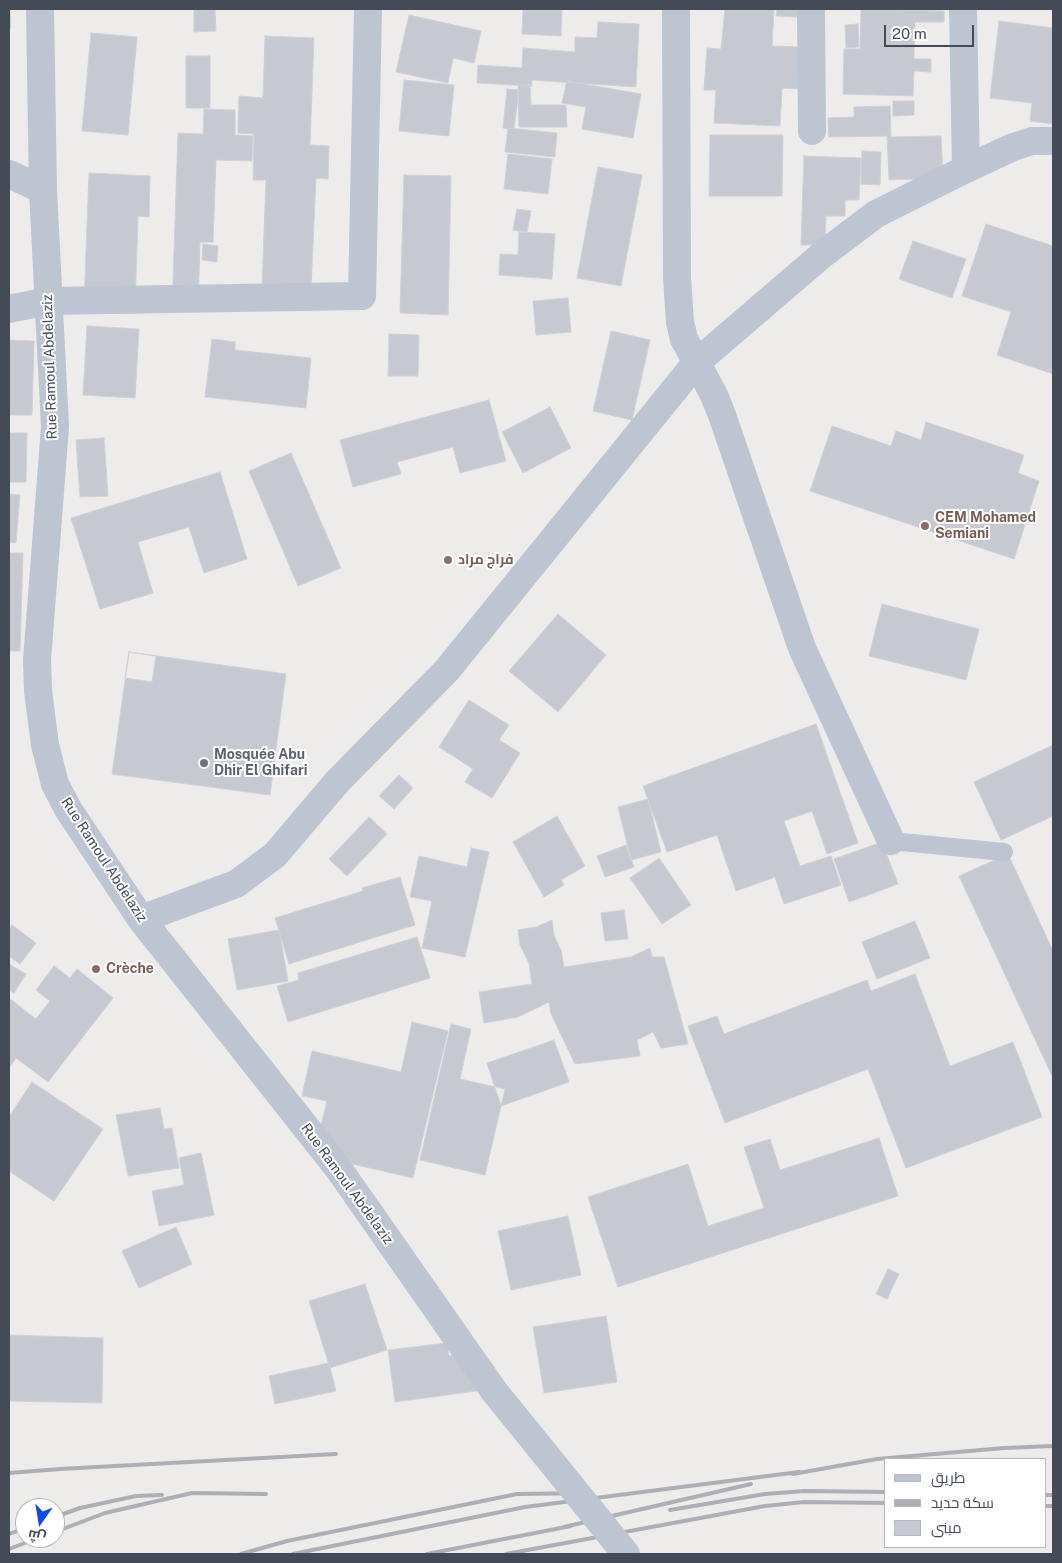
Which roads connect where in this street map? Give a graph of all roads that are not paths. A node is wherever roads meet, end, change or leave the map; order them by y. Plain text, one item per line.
1 (40, 9) edge
2 (368, 9) edge
3 (676, 9) edge
4 (811, 9) edge
5 (963, 9) edge
6 (812, 131) dead end
7 (1053, 141) edge
8 (966, 169) junction
9 (9, 174) edge
10 (43, 190) junction
11 (48, 301) junction
12 (9, 309) edge
13 (696, 363) junction
14 (891, 841) joint
15 (1004, 852) dead end
16 (141, 919) junction
17 (626, 1554) edge

1 - 10 street, Rue Ramoul Abdelaziz
2 - 11 street
3 - 13 street
4 - 6 street
5 - 8 street
7 - 8 street
8 - 13 street
9 - 10 street
10 - 11 street, Rue Ramoul Abdelaziz
11 - 12 street
11 - 16 street, Rue Ramoul Abdelaziz
13 - 14 street
13 - 16 street
14 - 15 lane
16 - 17 street, Rue Ramoul Abdelaziz, bridge

